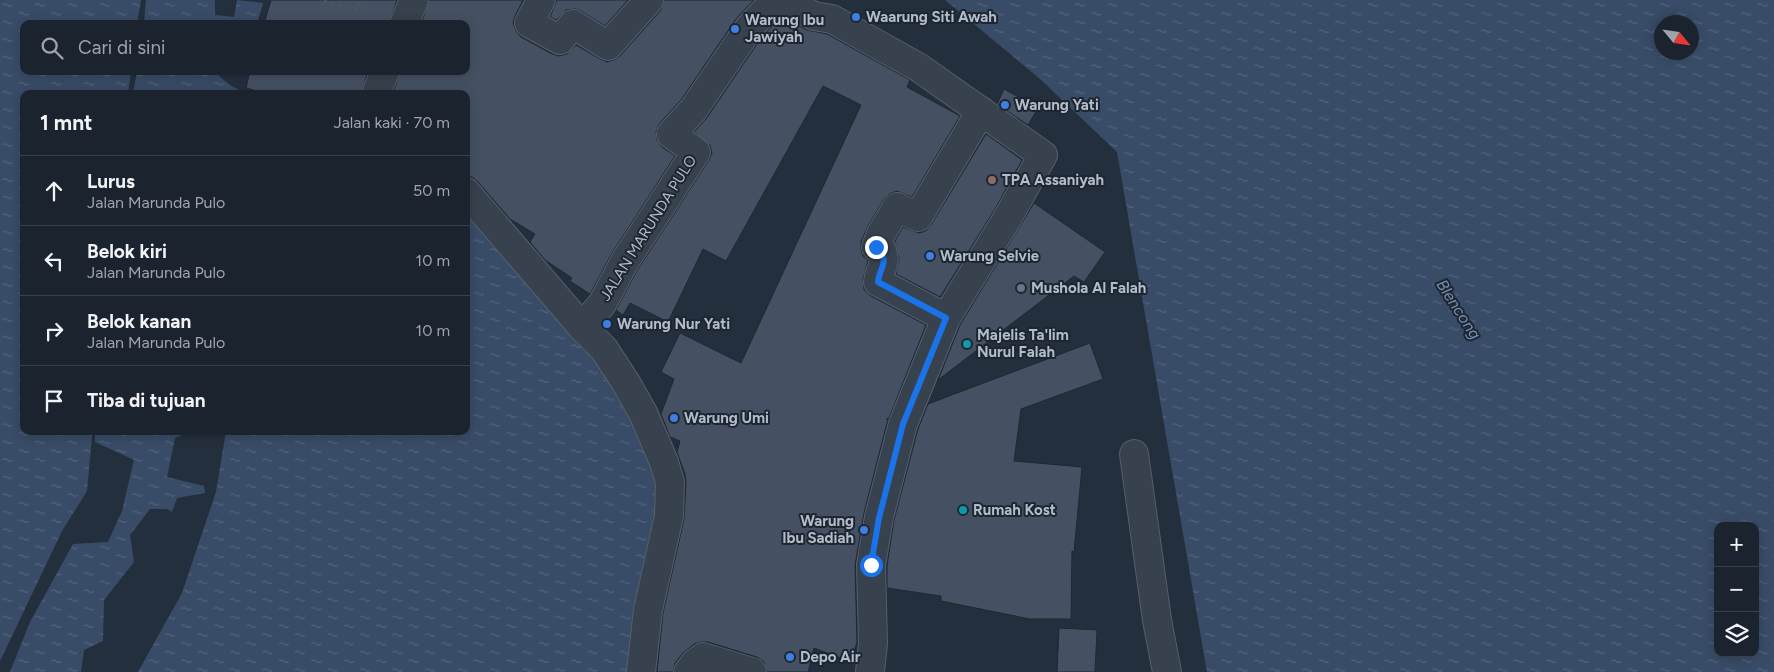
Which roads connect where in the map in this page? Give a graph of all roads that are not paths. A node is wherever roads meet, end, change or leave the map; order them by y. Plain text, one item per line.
1 (414, 0) edge
2 (541, 0) edge
3 (649, 0) edge
4 (784, 2) edge
5 (406, 20) edge
6 (383, 75) edge
7 (378, 90) edge
8 (981, 111) junction
9 (470, 197) edge
10 (946, 318) junction
11 (582, 327) junction
12 (1134, 454) dead end
13 (641, 672) edge
14 (688, 672) edge
15 (752, 672) edge
16 (870, 672) edge
17 (1167, 672) edge

1 - 5 street
2 - 3 street
4 - 8 street, JALAN MARUNDA PULO
4 - 11 street, JALAN MARUNDA PULO
6 - 7 street
8 - 10 street, JALAN MARUNDA PULO
8 - 10 street
9 - 11 street
10 - 16 street, JALAN MARUNDA PULO
11 - 13 street
12 - 17 street
14 - 15 street

